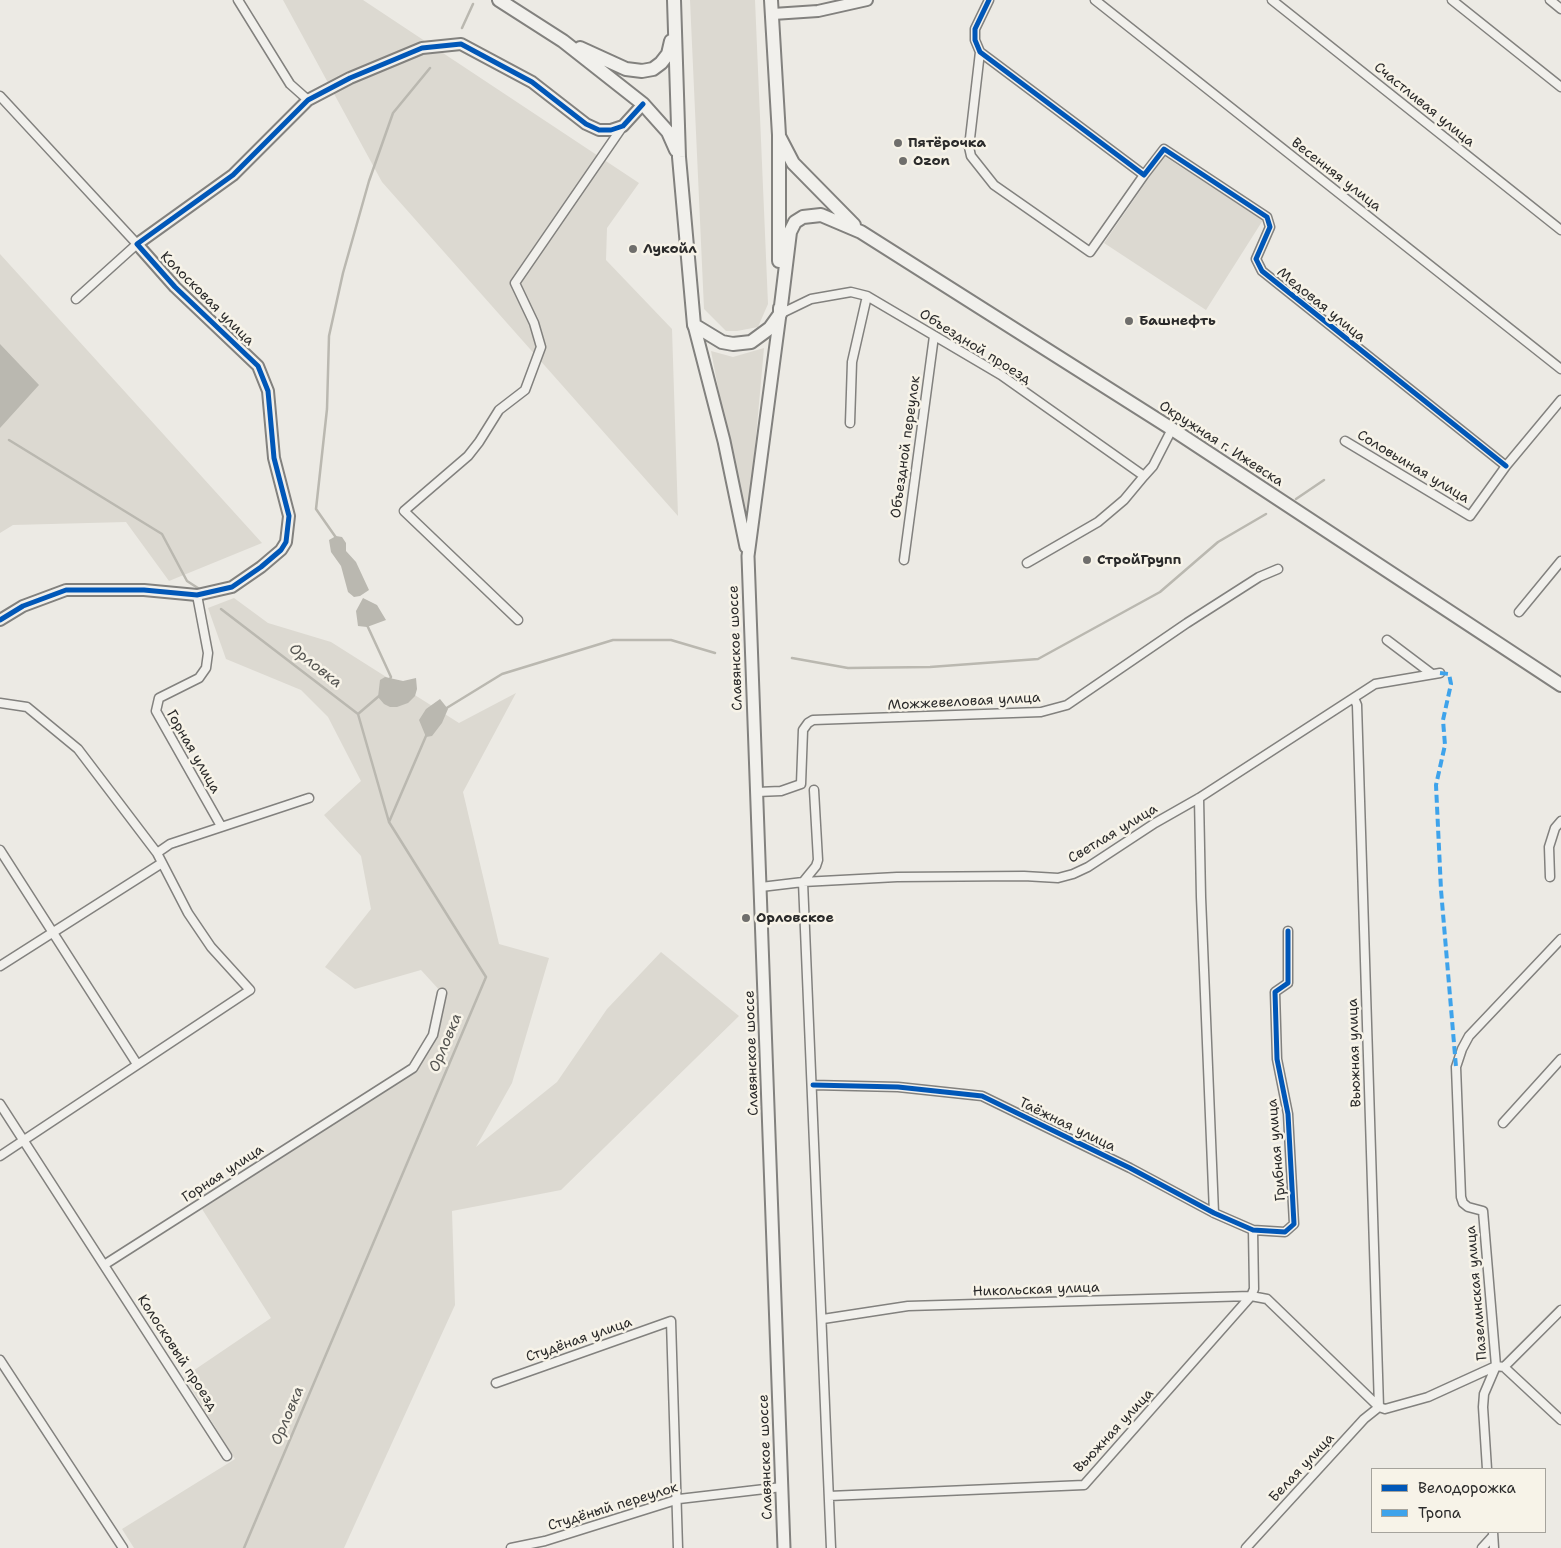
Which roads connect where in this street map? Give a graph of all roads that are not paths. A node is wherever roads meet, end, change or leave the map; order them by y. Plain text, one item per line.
1 (238, 0) edge
2 (499, 0) edge
3 (674, 0) edge
4 (771, 0) edge
5 (867, 0) edge
6 (989, 0) edge
7 (1095, 0) edge
8 (1272, 0) edge
9 (1452, 0) edge
10 (1550, 0) edge
11 (1561, 9) edge
12 (674, 14) junction
13 (773, 14) junction
14 (563, 41) junction
15 (980, 52) junction
16 (1561, 87) edge
17 (0, 96) edge
18 (308, 100) junction
19 (643, 104) junction
20 (623, 126) junction
21 (779, 135) junction
22 (679, 157) junction
23 (1144, 175) junction
24 (1561, 230) edge
25 (861, 232) junction
26 (137, 244) junction
27 (867, 296) junction
28 (76, 299) dead end
29 (780, 314) junction
30 (694, 325) junction
31 (934, 336) junction
32 (1561, 369) edge
33 (1561, 400) edge
34 (850, 423) dead end
35 (1172, 429) junction
36 (1345, 441) dead end
37 (1506, 466) junction
38 (1144, 476) junction
39 (748, 556) junction
40 (904, 560) dead end
41 (1561, 561) edge
42 (1027, 562) dead end
43 (1278, 569) dead end
44 (197, 595) junction
45 (1519, 612) dead end
46 (0, 620) edge
47 (518, 620) dead end
48 (1387, 640) dead end
49 (1561, 684) edge
50 (1354, 698) junction
51 (0, 703) edge
52 (814, 790) dead end
53 (757, 792) junction
54 (309, 798) dead end
55 (1199, 798) junction
56 (1561, 821) edge
57 (221, 826) junction
58 (0, 850) edge
59 (157, 853) junction
60 (162, 863) junction
61 (1550, 877) dead end
62 (804, 882) junction
63 (761, 888) junction
64 (1288, 931) dead end
65 (53, 932) junction
66 (1561, 939) edge
67 (0, 966) edge
68 (442, 993) dead end
69 (1561, 1059) edge
70 (137, 1064) junction
71 (813, 1085) junction
72 (0, 1104) edge
73 (1503, 1123) dead end
74 (23, 1140) junction
75 (0, 1156) edge
76 (1214, 1213) junction
77 (1294, 1224) joint
78 (1253, 1230) junction
79 (104, 1265) junction
80 (1251, 1296) junction
81 (1561, 1310) edge
82 (823, 1319) junction
83 (0, 1360) edge
84 (1500, 1366) junction
85 (496, 1383) dead end
86 (1380, 1407) junction
87 (1561, 1420) edge
88 (227, 1456) dead end
89 (1487, 1468) edge
90 (782, 1487) junction
91 (830, 1496) junction
92 (676, 1500) junction
93 (1493, 1534) edge
94 (123, 1548) edge
95 (511, 1548) edge
96 (678, 1548) edge
97 (784, 1548) edge
98 (831, 1548) edge
99 (1246, 1548) edge
100 (1482, 1548) edge
101 (1494, 1548) edge

1 - 18 street
2 - 14 main road
3 - 12 main road
4 - 13 main road
5 - 13 street
6 - 15 street
7 - 32 street, Весенняя улица
8 - 24 street, Счастливая улица
9 - 16 street
10 - 11 street
12 - 14 main road
12 - 22 main road
13 - 21 main road
14 - 19 main road
15 - 23 street
15 - 23 street
17 - 26 street, Колосковая улица
18 - 20 street
18 - 26 street
19 - 20 street
19 - 22 main road
20 - 47 street
21 - 25 main road, Окружная г. Ижевска
21 - 29 main road
22 - 30 main road
23 - 37 street, Медовая улица
25 - 29 main road, Окружная г. Ижевска
25 - 35 main road, Окружная г. Ижевска
26 - 28 street
26 - 44 street, Колосковая улица
27 - 29 street, Объездной проезд
27 - 31 street, Объездной проезд
27 - 34 street
29 - 30 main road
29 - 39 main road, Славянское шоссе
30 - 39 main road, Славянское шоссе
31 - 38 street, Объездной проезд
31 - 40 street, Объездной переулок
33 - 37 street, Соловьиная улица
35 - 38 street
35 - 49 main road, Окружная г. Ижевска
36 - 37 street, Соловьиная улица
38 - 42 street
39 - 53 main road, Славянское шоссе
41 - 45 street
43 - 53 street, Можжевеловая улица
44 - 46 street
44 - 57 street, Горная улица
48 - 50 street, Светлая улица
50 - 55 street, Светлая улица
50 - 86 street, Вьюжная улица
51 - 59 street
52 - 62 street
53 - 63 main road, Славянское шоссе
54 - 57 street
55 - 62 street, Светлая улица
55 - 76 street
56 - 61 street
57 - 59 street
58 - 65 street
59 - 60 street
60 - 65 street
60 - 70 street
62 - 63 street, Светлая улица
62 - 71 street
63 - 90 main road, Славянское шоссе
64 - 77 street, Грибная улица
65 - 67 street
65 - 70 street
66 - 84 street, Пазелинская улица
68 - 79 street, Горная улица
69 - 73 street
70 - 74 street
71 - 76 street, Таёжная улица
71 - 82 street
72 - 74 street
74 - 75 street
74 - 79 street
76 - 78 street, Таёжная улица
77 - 78 street, Таёжная улица
78 - 80 street
79 - 88 street, Колосковый проезд
80 - 82 street, Никольская улица
80 - 86 street
80 - 91 street, Вьюжная улица
81 - 84 street
82 - 91 street
83 - 94 street
84 - 86 street
84 - 87 street
84 - 89 street, Пазелинская улица
85 - 92 street, Студёная улица
86 - 99 street, Белая улица
90 - 92 street, Студёный переулок
90 - 97 main road, Славянское шоссе
91 - 98 street
92 - 95 street, Студёный переулок
92 - 96 street
93 - 100 street
93 - 101 street

